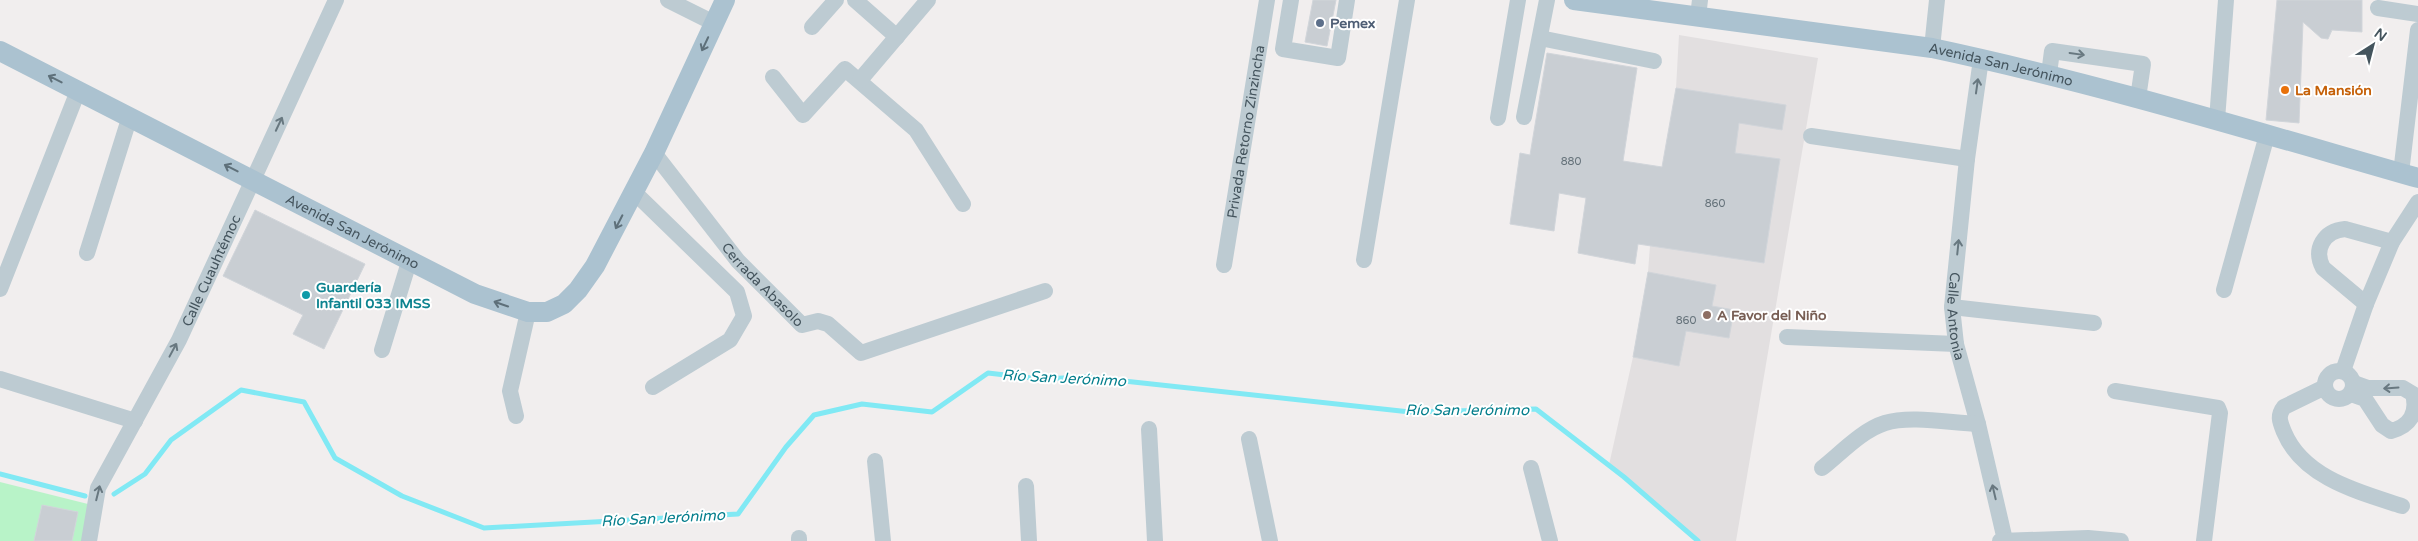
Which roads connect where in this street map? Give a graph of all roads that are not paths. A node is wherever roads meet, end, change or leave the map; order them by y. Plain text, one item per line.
1 (336, 0) edge
2 (668, 0) edge
3 (726, 0) edge
4 (836, 0) edge
5 (855, 0) edge
6 (928, 0) edge
7 (1267, 0) edge
8 (1291, 0) edge
9 (1347, 0) edge
10 (1407, 0) edge
11 (1518, 0) edge
12 (1547, 0) edge
13 (1574, 0) edge
14 (1937, 0) edge
15 (2226, 0) edge
16 (1699, 8) edge
17 (2378, 8) dead end
18 (2418, 14) edge
19 (714, 24) junction
20 (812, 27) dead end
21 (2418, 30) edge
22 (897, 37) junction
23 (1540, 38) junction
24 (1932, 48) junction
25 (0, 51) edge
26 (1981, 59) junction
27 (1654, 61) dead end
28 (2049, 74) junction
29 (773, 77) dead end
30 (860, 80) junction
31 (78, 91) junction
32 (2138, 98) junction
33 (130, 116) junction
34 (1524, 117) dead end
35 (1498, 118) dead end
36 (2217, 120) junction
37 (2267, 135) junction
38 (1811, 136) dead end
39 (654, 152) junction
40 (1967, 158) junction
41 (2410, 176) edge
42 (254, 179) junction
43 (634, 192) junction
44 (2418, 202) edge
45 (962, 204) dead end
46 (2392, 242) junction
47 (87, 253) dead end
48 (1364, 260) dead end
49 (409, 262) junction
50 (1224, 265) dead end
51 (0, 289) edge
52 (2224, 290) dead end
53 (1044, 291) dead end
54 (2366, 304) junction
55 (1952, 307) junction
56 (528, 312) junction
57 (2094, 323) dead end
58 (1786, 337) dead end
59 (1956, 344) junction
60 (382, 350) dead end
61 (0, 378) edge
62 (2349, 382) junction
63 (2325, 387) junction
64 (653, 388) dead end
65 (2115, 391) dead end
66 (516, 416) dead end
67 (135, 421) junction
68 (1978, 424) junction
69 (1149, 429) dead end
70 (1249, 439) dead end
71 (875, 462) dead end
72 (1532, 468) dead end
73 (1822, 468) dead end
74 (1026, 486) dead end
75 (2402, 506) dead end
76 (2002, 540) edge
77 (89, 541) edge
78 (883, 541) edge
79 (1029, 541) edge
80 (1155, 541) edge
81 (1270, 541) edge
82 (1550, 541) edge
83 (2120, 541) edge
84 (2204, 541) edge

42 -> 1 street, Calle Cuauhtémoc
2 - 19 street
3 - 19 main road, Avenida San Jerónimo
4 - 20 street
5 - 22 street
6 - 22 street
7 - 50 street, Privada Retorno Zinzincha
8 - 9 street
10 - 48 street
11 - 35 street
12 - 23 street
13 - 16 main road, Avenida San Jerónimo
14 - 24 street
15 - 36 street
16 - 24 main road, Avenida San Jerónimo
17 - 18 street
19 -> 39 main road, Avenida San Jerónimo
21 - 41 street
22 - 30 street
23 - 27 street
23 - 34 street
24 - 26 main road, Avenida San Jerónimo
31 -> 25 main road, Avenida San Jerónimo
26 - 28 main road, Avenida San Jerónimo
40 -> 26 street, Calle Antonia
28 - 32 main road, Avenida San Jerónimo
28 -> 32 street
29 - 30 street
30 - 45 street
31 - 33 main road, Avenida San Jerónimo
31 - 51 street
32 - 36 main road, Avenida San Jerónimo
42 -> 33 main road, Avenida San Jerónimo
33 - 47 street
36 - 37 main road, Avenida San Jerónimo
37 - 41 main road, Avenida San Jerónimo
37 - 52 street
38 - 40 street
39 - 43 main road, Avenida San Jerónimo
39 - 53 street, Cerrada Abasolo
55 -> 40 street, Calle Antonia
42 - 49 main road, Avenida San Jerónimo
67 -> 42 street, Calle Cuauhtémoc
43 -> 56 main road, Avenida San Jerónimo
43 - 64 street
44 - 46 street
46 - 54 street
46 - 54 street
56 -> 49 main road, Avenida San Jerónimo
49 - 60 street
54 - 62 street
55 - 57 street
55 - 59 street, Calle Antonia
56 - 66 street
58 - 59 street
59 - 68 street, Calle Antonia
61 - 67 street
62 - 63 street
62 - 63 street
63 - 75 street
65 - 84 street
77 -> 67 street, Calle Cuauhtémoc
68 - 73 street
76 -> 68 street, Calle Antonia
69 - 80 street
70 - 81 street
71 - 78 street
72 - 82 street
74 - 79 street
76 - 83 street

